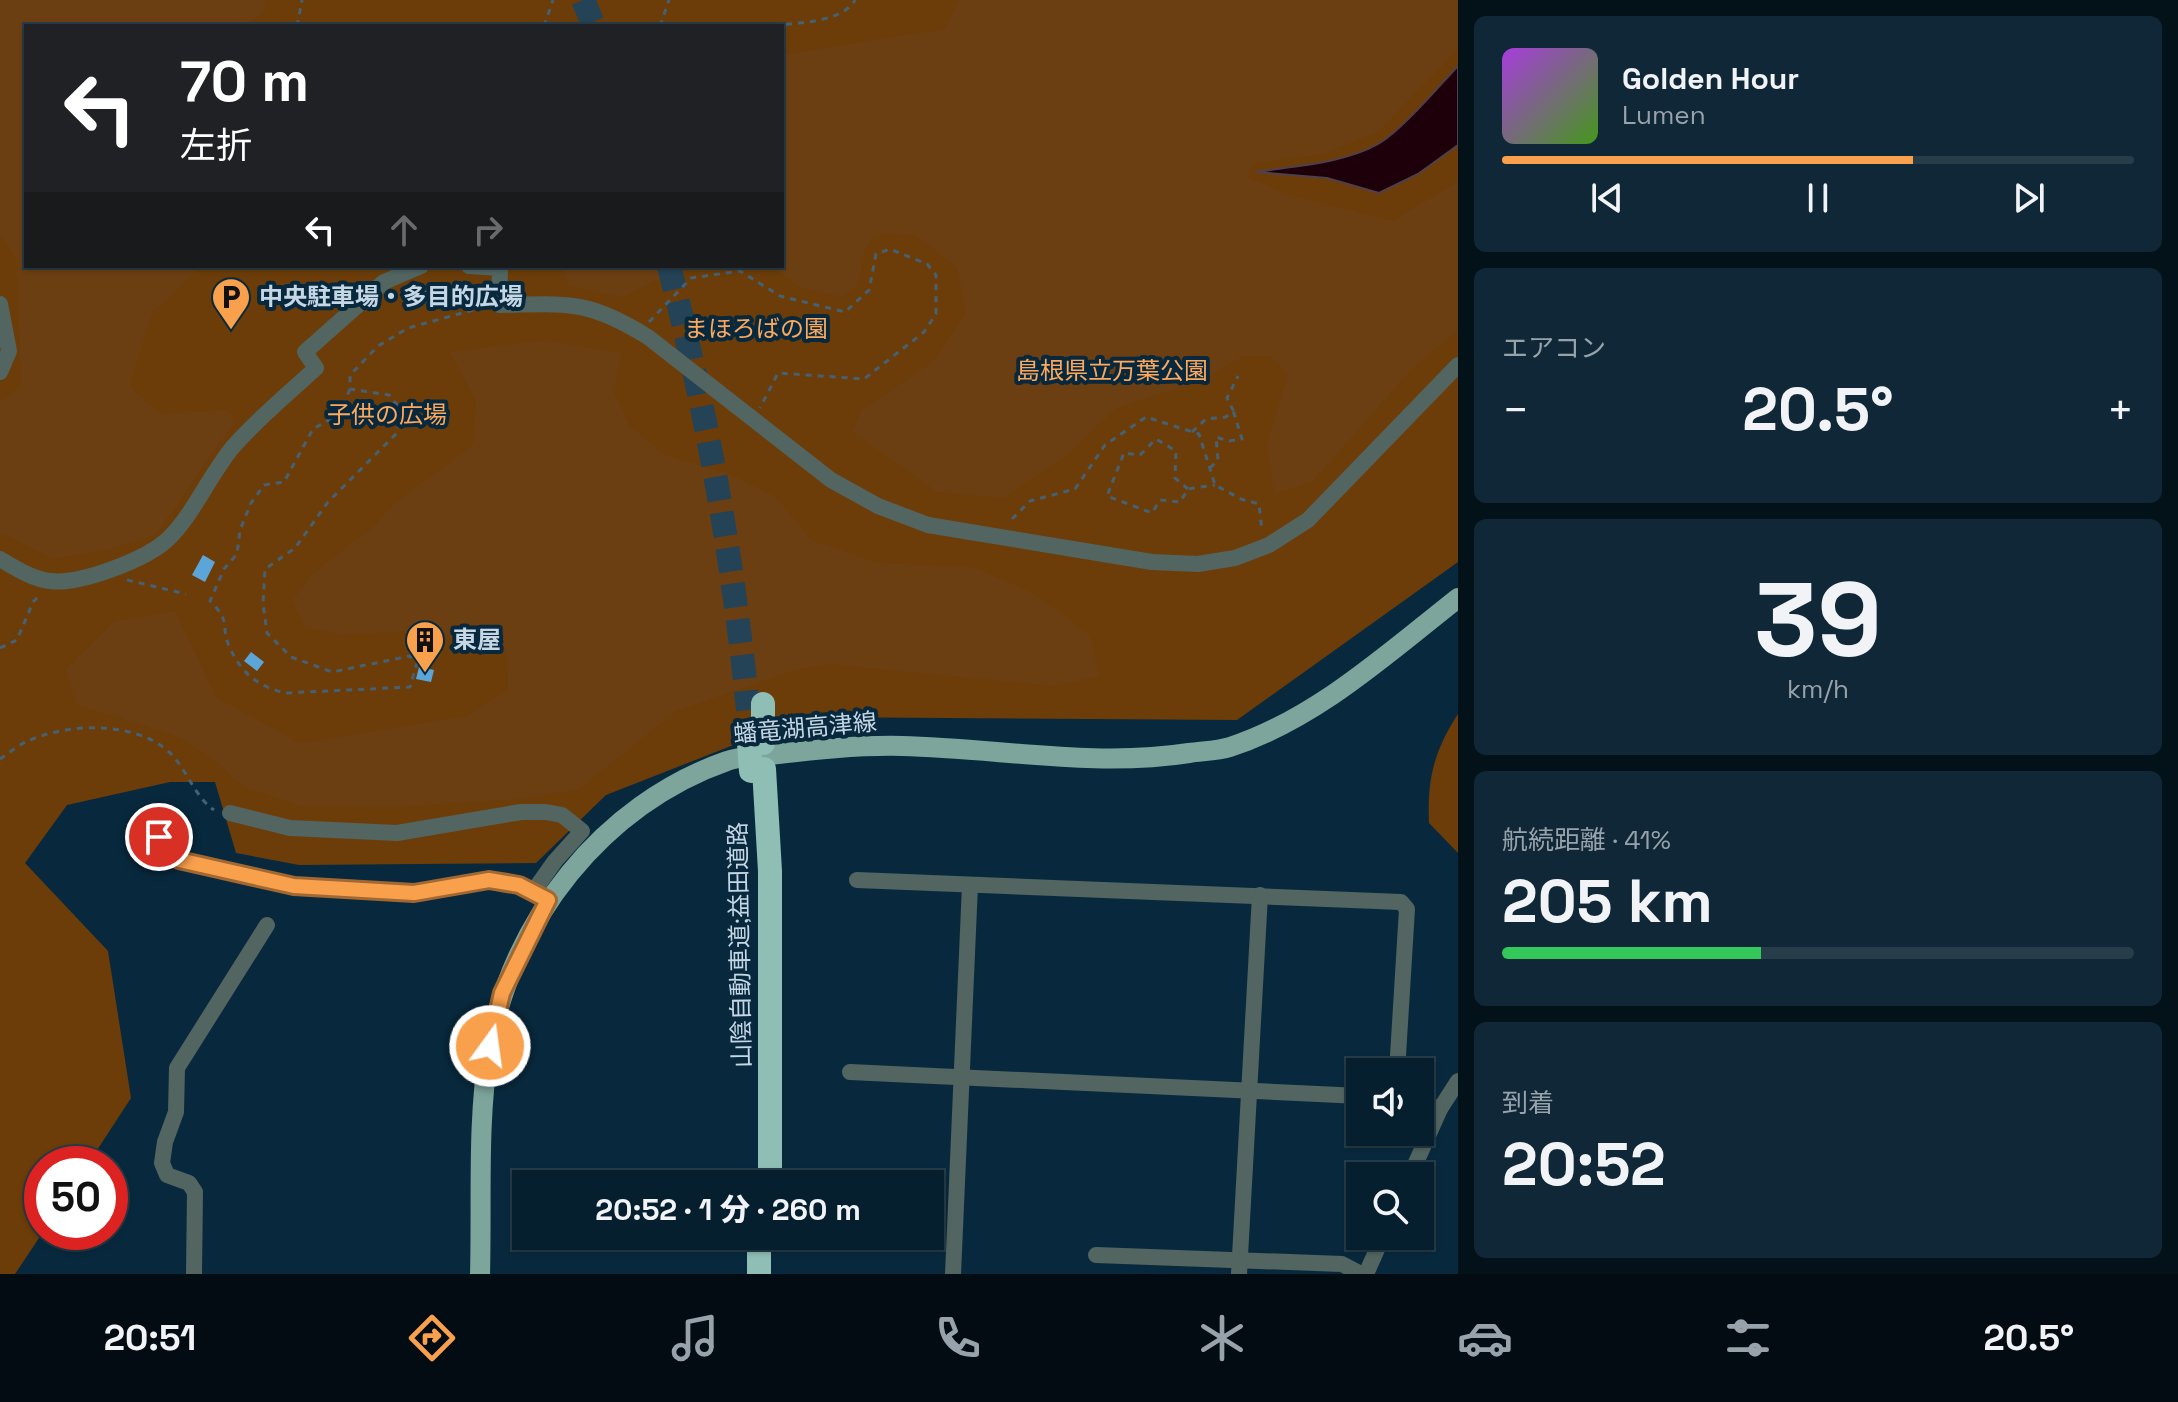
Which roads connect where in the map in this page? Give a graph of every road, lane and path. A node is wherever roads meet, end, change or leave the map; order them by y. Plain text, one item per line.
1 (302, 0) edge
2 (553, 0) edge
3 (669, 0) edge
4 (855, 0) edge
5 (297, 24) edge
6 (545, 24) edge
7 (661, 24) edge
8 (768, 24) edge
9 (416, 268) edge
10 (500, 268) edge
11 (0, 304) edge
12 (499, 305) junction
13 (649, 322) dead end
14 (1458, 365) edge
15 (0, 372) edge
16 (1238, 376) dead end
17 (350, 389) junction
18 (1233, 410) junction
19 (758, 412) dead end
20 (1192, 432) junction
21 (1210, 469) junction
22 (1215, 485) junction
23 (1188, 489) junction
24 (1012, 519) dead end
25 (1262, 531) dead end
26 (0, 559) edge
27 (115, 582) dead end
28 (49, 591) dead end
29 (186, 594) dead end
30 (1458, 598) edge
31 (0, 648) edge
32 (756, 707) tunnel mouth
33 (0, 759) edge
34 (757, 770) junction
35 (230, 813) joint
36 (159, 837) dead end
37 (857, 880) dead end
38 (970, 885) junction
39 (1260, 895) junction
40 (540, 896) junction
41 (267, 925) dead end
42 (1398, 1058) edge
43 (850, 1072) dead end
44 (959, 1076) junction
45 (1458, 1081) edge
46 (1247, 1090) junction
47 (1346, 1095) edge
48 (1434, 1107) edge
49 (1440, 1109) junction
50 (1416, 1162) edge
51 (759, 1170) edge
52 (770, 1170) edge
53 (759, 1250) edge
54 (770, 1250) edge
55 (1376, 1250) edge
56 (1096, 1255) dead end
57 (1240, 1268) edge
58 (194, 1274) edge
59 (480, 1274) edge
60 (759, 1274) edge
61 (770, 1274) edge
62 (953, 1274) edge
63 (1364, 1274) edge

1 - 5 path
2 - 6 path
3 - 7 path
4 - 8 path
9 - 26 street
10 - 12 street
11 - 15 street
12 - 14 street
12 - 17 path
13 - 19 path
16 - 18 path
17 - 17 path
18 - 20 path
18 - 21 path
20 - 21 path
20 - 24 path
21 - 22 path
22 - 23 path
22 - 25 path
23 - 23 path
27 - 29 path
28 - 31 path
30 - 40 main road, 蟠竜湖高津線
32 - 34 highway, 山陰自動車道;益田道路
33 - 35 path
34 - 51 highway, 山陰自動車道;益田道路
34 - 52 highway, 山陰自動車道;益田道路
35 - 40 street
36 - 40 street
37 - 38 street
38 - 39 street
38 - 44 street
39 - 42 street
39 - 46 street
40 - 59 main road, 蟠竜湖高津線
41 - 58 street
43 - 44 street
44 - 46 street
44 - 62 street
45 - 49 street
46 - 47 street
46 - 57 street
48 - 49 street
49 - 50 street
53 - 60 highway
54 - 61 highway
55 - 63 street
56 - 57 street
57 - 63 street

